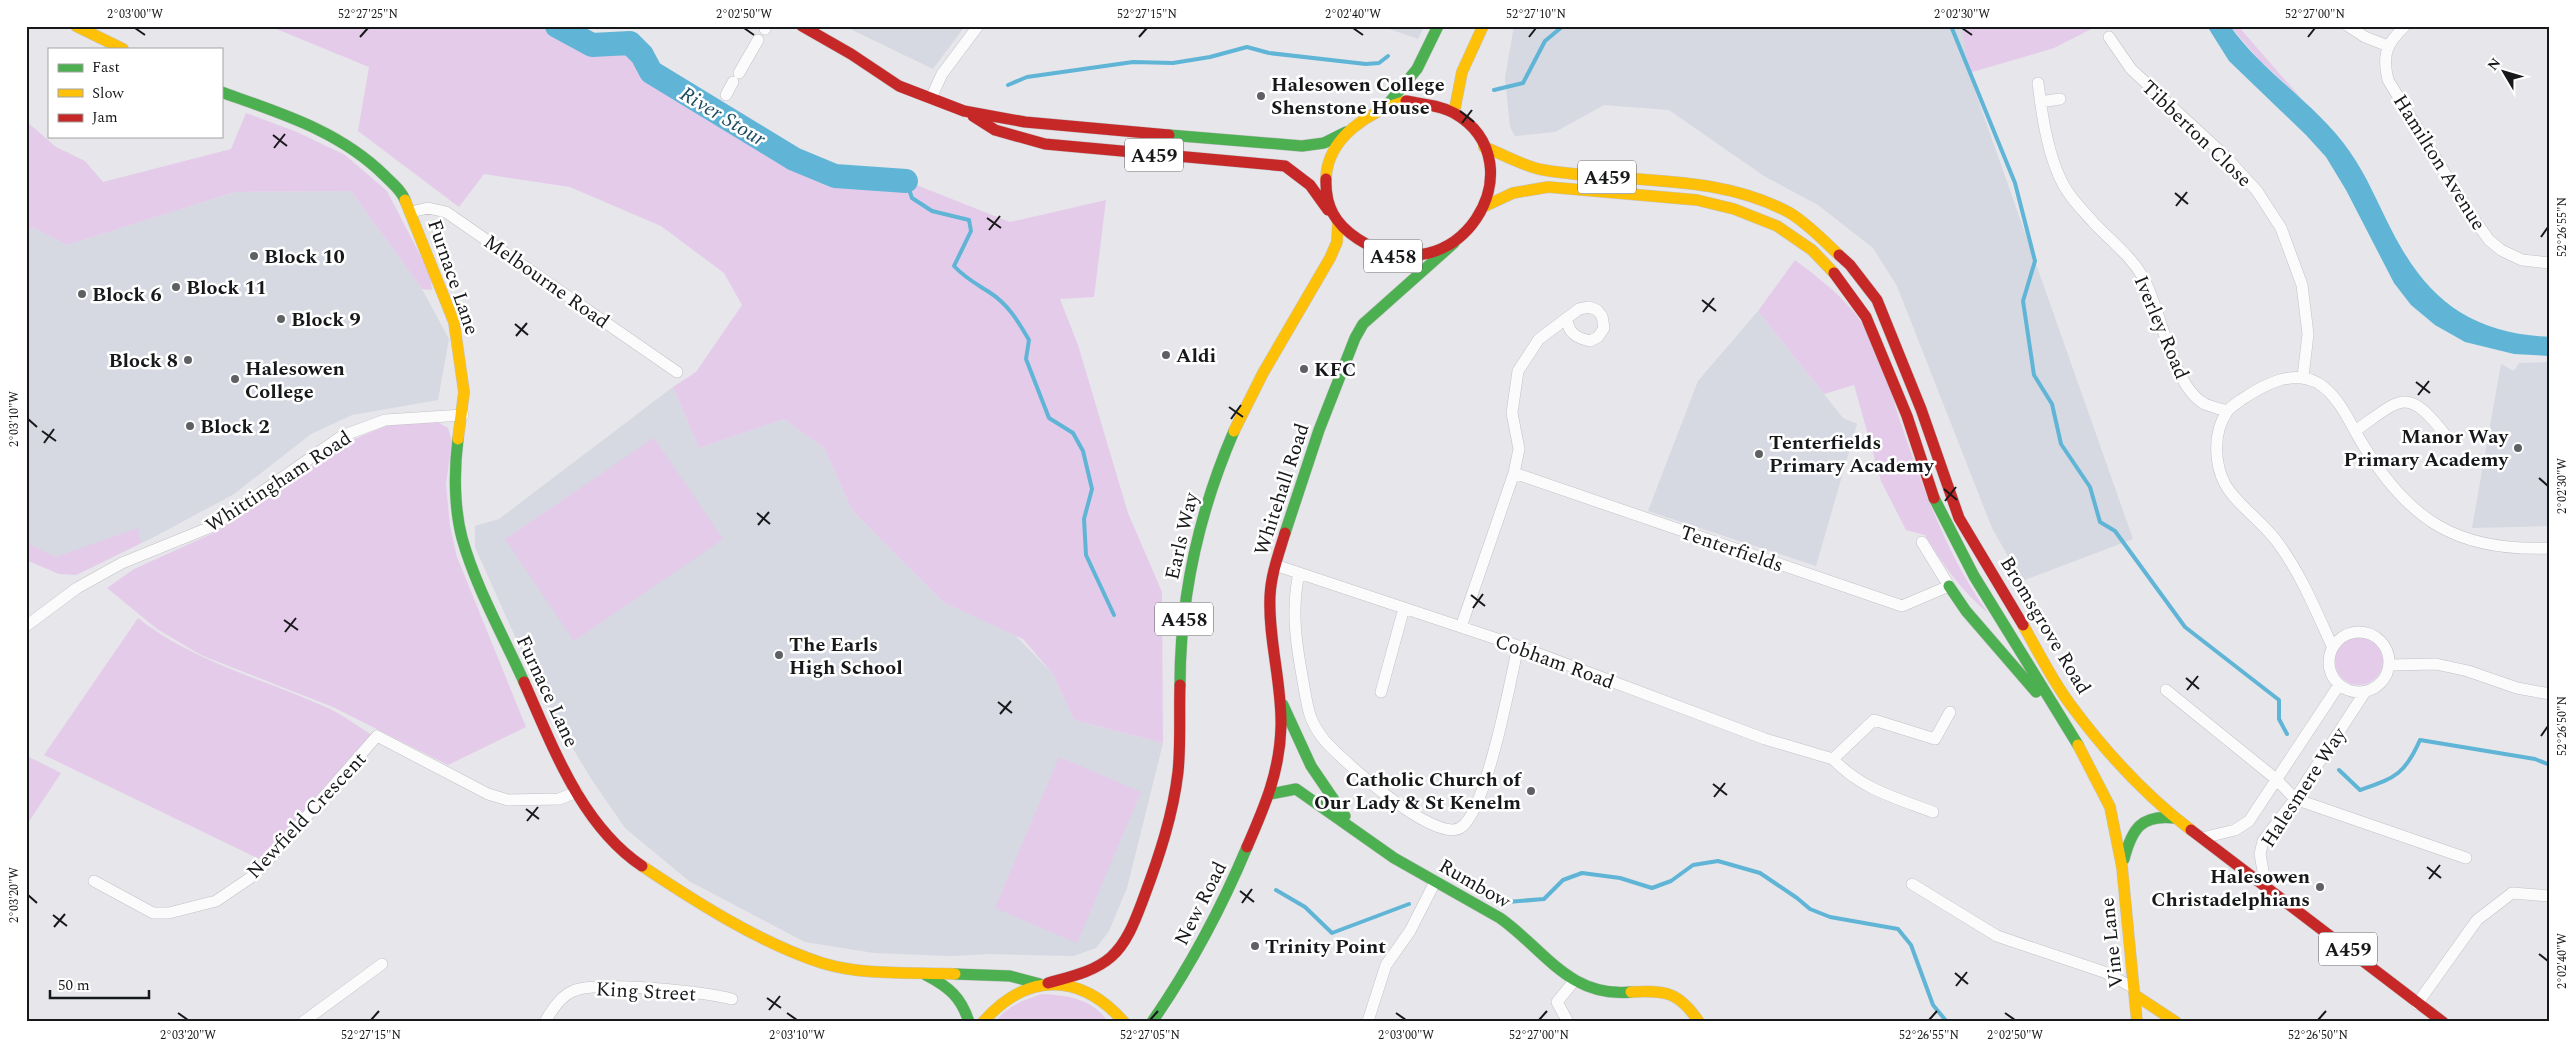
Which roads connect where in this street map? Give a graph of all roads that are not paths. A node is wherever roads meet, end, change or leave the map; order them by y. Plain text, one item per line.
1 (76, 26) edge
2 (802, 26) edge
3 (978, 26) edge
4 (1438, 26) edge
5 (1483, 26) edge
6 (2348, 26) edge
7 (2405, 26) edge
8 (2109, 37) dead end
9 (758, 40) dead end
10 (2388, 46) junction
11 (120, 48) edge
12 (2038, 83) dead end
13 (222, 92) edge
14 (726, 94) dead end
15 (931, 98) junction
16 (2060, 98) dead end
17 (2040, 102) junction
18 (1388, 104) junction
19 (964, 111) junction
20 (1454, 113) junction
21 (1350, 129) junction
22 (1484, 147) junction
23 (1483, 208) junction
24 (411, 212) junction
25 (1335, 218) junction
26 (1454, 243) junction
27 (2550, 262) edge
28 (1567, 319) dead end
29 (677, 372) dead end
30 (2304, 377) junction
31 (2227, 411) junction
32 (463, 415) junction
33 (2355, 431) junction
34 (2448, 437) dead end
35 (1514, 473) junction
36 (1922, 542) dead end
37 (2550, 548) edge
38 (1275, 565) junction
39 (1299, 573) junction
40 (1949, 586) junction
41 (1404, 608) junction
42 (26, 626) edge
43 (1462, 627) junction
44 (1518, 646) junction
45 (2332, 646) junction
46 (2390, 665) junction
47 (2339, 685) junction
48 (2166, 690) dead end
49 (1381, 692) dead end
50 (2365, 692) junction
51 (2550, 694) edge
52 (1280, 698) junction
53 (1950, 712) dead end
54 (2062, 717) junction
55 (1833, 759) junction
56 (2276, 779) junction
57 (577, 792) junction
58 (1270, 794) junction
59 (2296, 799) junction
60 (1933, 812) dead end
61 (2175, 818) junction
62 (1351, 825) junction
63 (2202, 838) junction
64 (2466, 858) dead end
65 (2122, 868) junction
66 (94, 881) dead end
67 (1435, 882) junction
68 (1912, 884) dead end
69 (2266, 888) junction
70 (2550, 896) edge
71 (382, 964) dead end
72 (924, 974) junction
73 (1575, 980) junction
74 (1044, 984) junction
75 (2133, 991) junction
76 (732, 999) dead end
77 (2417, 1004) junction
78 (2428, 1011) junction
79 (1368, 1021) edge
80 (303, 1022) edge
81 (545, 1022) edge
82 (969, 1022) edge
83 (983, 1022) edge
84 (1124, 1022) edge
85 (1152, 1022) edge
86 (1568, 1022) edge
87 (1699, 1022) edge
88 (2137, 1022) edge
89 (2176, 1022) edge
90 (2436, 1022) edge
91 (2443, 1022) edge

1 - 11 main road
2 - 15 main road, A459
3 - 15 street
4 - 18 main road, A458
5 - 20 main road
6 - 10 street
7 - 10 street
8 - 30 street, Tibberton Close
9 - 14 street
10 - 27 street, Hamilton Avenue
12 - 17 street, Iverley Road
13 - 24 main road, Furnace Lane
15 - 19 main road, A459
16 - 17 street
17 - 31 street, Iverley Road
18 - 20 main road, A458
18 - 21 main road, A458
19 - 21 main road, A459
19 - 25 main road, A459
20 - 22 main road, A458
21 - 25 main road, A458
22 - 23 main road, A458
22 - 61 main road, Bromsgrove Road / A459
23 - 26 main road, A458
23 - 54 main road, Bromsgrove Road / A459
24 - 29 street, Melbourne Road
24 - 32 main road, Furnace Lane
25 - 26 main road, A458
25 - 74 main road, Earls Way / A458
26 - 38 main road, Whitehall Road / A458
28 - 35 street
30 - 31 street
30 - 33 street
31 - 45 street
32 - 42 street, Whittingham Road
32 - 57 main road, Furnace Lane
33 - 34 street
33 - 37 street
35 - 40 street, Tenterfields
35 - 43 street
36 - 40 street
38 - 39 street, Cobham Road
38 - 52 main road, Whitehall Road / A458
39 - 41 street, Cobham Road
39 - 44 street
40 - 54 main road
41 - 43 street, Cobham Road
41 - 49 street
43 - 44 street, Cobham Road
44 - 55 street, Cobham Road
45 - 46 street
45 - 47 street
46 - 50 street
46 - 51 street
47 - 50 street
47 - 56 street, Halesmere Way
48 - 56 street
50 - 59 street, Halesmere Way
52 - 58 main road, Whitehall Road / A458
52 - 62 main road, Rumbow
53 - 55 street
54 - 65 main road, Bromsgrove Road / A459
55 - 60 street
56 - 59 street
56 - 63 street, Halesmere Way
57 - 66 street, Newfield Crescent
57 - 72 main road, Furnace Lane
58 - 62 main road, Rumbow
58 - 85 main road, New Road / A458
59 - 64 street
59 - 69 street, Halesmere Way
61 - 63 main road, Bromsgrove Road / A459
61 - 65 main road
62 - 67 main road, Rumbow
63 - 69 main road, Bromsgrove Road / A459
65 - 75 main road, Vine Lane
67 - 73 main road, Rumbow
67 - 79 street
68 - 75 street
69 - 77 main road, Bromsgrove Road / A459
70 - 77 street
71 - 80 street
72 - 74 main road, Furnace Lane
72 - 82 main road, Furnace Lane
73 - 86 street
73 - 87 main road, Rumbow
74 - 83 main road, A458
74 - 84 main road, A458
75 - 88 main road
75 - 89 main road, Vine Lane
76 - 81 street, King Street
77 - 78 main road, Bromsgrove Road / A459
78 - 90 main road
78 - 91 main road, A459

